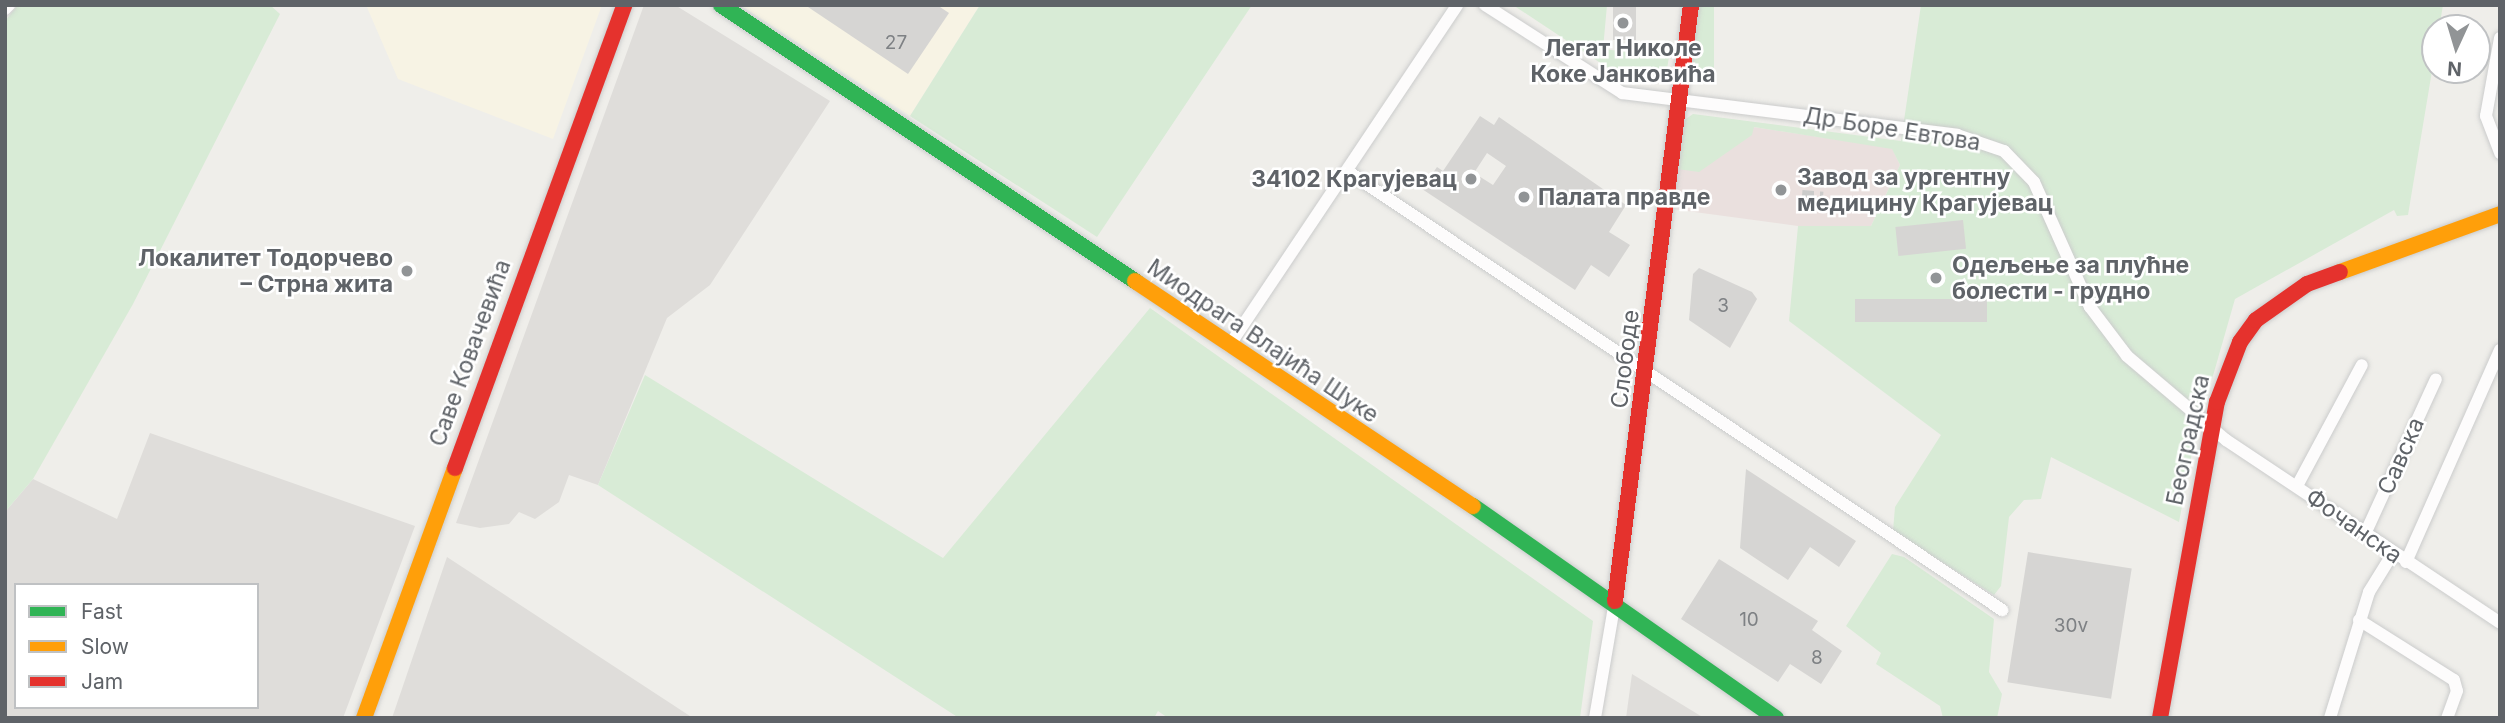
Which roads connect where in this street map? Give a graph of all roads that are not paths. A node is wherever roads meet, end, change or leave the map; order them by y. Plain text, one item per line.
1 (624, 5) edge
2 (721, 5) edge
3 (1457, 5) edge
4 (1485, 5) edge
5 (1691, 5) edge
6 (2500, 38) edge
7 (1680, 100) junction
8 (2500, 153) edge
9 (1347, 171) junction
10 (2500, 215) edge
11 (1229, 346) junction
12 (2500, 350) edge
13 (2362, 365) dead end
14 (1647, 371) junction
15 (2436, 379) dead end
16 (2212, 426) junction
17 (2297, 486) junction
18 (2365, 534) junction
19 (2393, 553) junction
20 (2406, 562) junction
21 (1615, 601) junction
22 (2002, 610) dead end
23 (2359, 620) junction
24 (2500, 623) edge
25 (364, 718) edge
26 (1595, 718) edge
27 (1776, 718) edge
28 (2160, 718) edge
29 (2330, 718) edge
30 (2447, 718) edge

1 - 25 street, Саве Ковачевића
2 - 11 street, Миодрага Влајића Шуке
3 - 9 street
4 - 7 street, Др Боре Евтова
5 - 7 street, Слободе
6 - 8 street
7 - 14 street, Слободе
7 - 16 street, Др Боре Евтова
9 - 11 street
9 - 14 street
10 - 16 street, Београдска
11 - 21 street, Миодрага Влајића Шуке
12 - 20 street
13 - 17 street
14 - 21 street, Слободе
14 - 22 street
15 - 18 street, Савска
16 - 17 street, Фочанска
16 - 28 street, Београдска
17 - 18 street, Фочанска
18 - 19 street, Фочанска
19 - 20 street, Фочанска
19 - 23 street
20 - 24 street, Фочанска
21 - 26 street, Слободе
21 - 27 street, Миодрага Влајића Шуке
23 - 29 street
23 - 30 street

